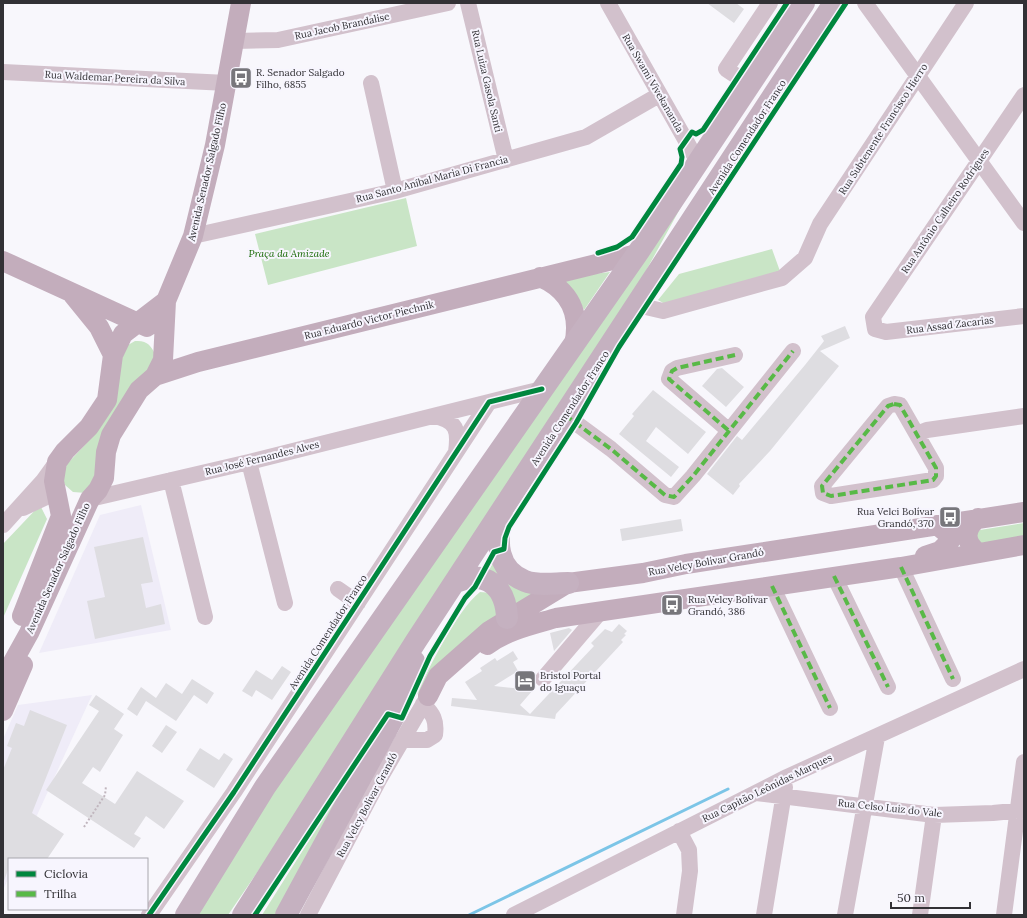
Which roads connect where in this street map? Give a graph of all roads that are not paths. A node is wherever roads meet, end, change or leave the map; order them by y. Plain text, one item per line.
1 (241, 3) edge
2 (448, 3) edge
3 (468, 3) edge
4 (608, 3) edge
5 (770, 3) edge
6 (804, 3) edge
7 (834, 3) edge
8 (865, 3) edge
9 (966, 3) edge
10 (234, 41) junction
11 (3, 72) edge
12 (917, 75) junction
13 (371, 83) dead end
14 (227, 84) junction
15 (750, 84) junction
16 (660, 95) junction
17 (1024, 95) edge
18 (506, 160) junction
19 (698, 162) junction
20 (980, 162) junction
21 (395, 191) junction
22 (1024, 223) edge
23 (193, 236) junction
24 (637, 254) junction
25 (3, 261) edge
26 (540, 277) junction
27 (71, 292) junction
28 (166, 300) junction
29 (637, 305) junction
30 (1024, 316) edge
31 (138, 322) junction
32 (875, 329) joint
33 (574, 345) junction
34 (164, 347) junction
35 (793, 351) dead end
36 (113, 355) junction
37 (735, 355) dead end
38 (198, 362) junction
39 (155, 376) junction
40 (542, 389) junction
41 (489, 402) junction
42 (565, 415) junction
43 (434, 416) junction
44 (1024, 416) edge
45 (728, 430) junction
46 (917, 434) junction
47 (456, 453) junction
48 (57, 462) junction
49 (249, 462) junction
50 (171, 480) junction
51 (57, 492) junction
52 (90, 499) junction
53 (504, 508) junction
54 (18, 510) junction
55 (1024, 512) edge
56 (978, 518) junction
57 (937, 525) junction
58 (3, 526) edge
59 (1024, 545) edge
60 (978, 553) junction
61 (901, 567) junction
62 (643, 573) junction
63 (834, 576) junction
64 (456, 582) junction
65 (568, 583) junction
66 (772, 586) junction
67 (338, 589) dead end
68 (285, 603) dead end
69 (358, 603) junction
70 (593, 612) junction
71 (205, 617) dead end
72 (507, 618) junction
73 (29, 634) junction
74 (416, 641) junction
75 (3, 663) edge
76 (1024, 669) edge
77 (543, 679) dead end
78 (953, 679) dead end
79 (3, 680) edge
80 (888, 687) dead end
81 (425, 700) junction
82 (830, 708) dead end
83 (3, 711) edge
84 (877, 737) junction
85 (402, 740) junction
86 (1024, 762) edge
87 (787, 778) junction
88 (756, 793) junction
89 (784, 796) junction
90 (864, 806) junction
91 (1021, 810) edge
92 (934, 815) junction
93 (679, 831) junction
94 (149, 915) edge
95 (186, 915) edge
96 (243, 915) edge
97 (286, 915) edge
98 (308, 915) edge
99 (514, 915) edge
100 (684, 915) edge
101 (764, 915) edge
102 (845, 915) edge
103 (920, 915) edge
104 (1004, 915) edge

1 - 10 main road, Avenida Senador Salgado Filho
2 - 10 street, Rua Jacob Brandalise
3 - 18 street, Rua Luiza Gasola Santi
4 - 16 street, Rua Swami Vivekananda
5 - 15 street
6 - 15 highway
7 - 29 highway, Avenida Comendador Franco
8 - 12 street
9 - 12 street, Rua Subtenente Francisco Hierro
10 - 14 main road, Avenida Senador Salgado Filho
11 - 14 street, Rua Waldemar Pereira da Silva
12 - 20 street
12 - 29 street, Rua Subtenente Francisco Hierro
13 - 21 street
14 - 23 main road, Avenida Senador Salgado Filho
15 - 19 highway
16 - 18 street, Rua Santo Aníbal Maria Di Francia
16 - 19 street, Rua Swami Vivekananda
17 - 20 street, Rua Antônio Calheiro Rodrigues
18 - 21 street, Rua Santo Aníbal Maria Di Francia
19 - 24 highway
20 - 22 street
20 - 32 street, Rua Antônio Calheiro Rodrigues
21 - 23 street, Rua Santo Aníbal Maria Di Francia
23 - 28 main road, Avenida Senador Salgado Filho
24 - 26 main road, Rua Eduardo Victor Piechnik
24 - 33 highway
25 - 27 main road
26 - 33 main road
26 - 38 main road, Rua Eduardo Victor Piechnik
27 - 31 main road
27 - 36 main road
28 - 31 main road
28 - 34 main road, Avenida Senador Salgado Filho
29 - 42 highway, Avenida Comendador Franco
30 - 32 street, Rua Assad Zacarias
31 - 34 main road
31 - 36 main road
33 - 40 highway
34 - 38 main road, Rua Eduardo Victor Piechnik
34 - 39 main road, Avenida Senador Salgado Filho
35 - 45 street
36 - 48 main road
37 - 45 street
38 - 39 main road, Rua Eduardo Victor Piechnik
39 - 52 main road, Avenida Senador Salgado Filho
40 - 41 street
40 - 95 highway
41 - 43 street, Rua José Fernandes Alves
41 - 47 street, Avenida Comendador Franco
42 - 45 street
42 - 53 highway, Avenida Comendador Franco
43 - 47 street
43 - 49 street, Rua José Fernandes Alves
44 - 46 street
46 - 46 street
47 - 69 street, Avenida Comendador Franco
48 - 51 main road, Avenida Senador Salgado Filho
48 - 54 street
49 - 50 street, Rua José Fernandes Alves
49 - 68 street
50 - 52 street, Rua José Fernandes Alves
50 - 71 street
51 - 52 main road
51 - 54 street
51 - 75 main road, Avenida Senador Salgado Filho
52 - 73 main road, Avenida Senador Salgado Filho
53 - 64 highway, Avenida Comendador Franco
53 - 65 highway
54 - 58 street
55 - 56 main road, Rua Velcy Bolivar Grandó
56 - 57 main road, Rua Velcy Bolivar Grandó
56 - 60 main road
57 - 61 main road
57 - 62 main road, Rua Velcy Bolivar Grandó
59 - 60 main road, Rua Velcy Bolivar Grandó
60 - 61 main road, Rua Velcy Bolivar Grandó
61 - 63 main road, Rua Velcy Bolivar Grandó
61 - 78 street
62 - 65 main road, Rua Velcy Bolivar Grandó
62 - 70 main road
63 - 66 main road, Rua Velcy Bolivar Grandó
63 - 80 street
64 - 72 highway
64 - 74 highway, Avenida Comendador Franco
65 - 72 main road, Rua Velcy Bolivar Grandó
66 - 70 main road, Rua Velcy Bolivar Grandó
66 - 82 street
67 - 69 street
69 - 94 street, Avenida Comendador Franco
70 - 77 street
70 - 81 main road, Rua Velcy Bolivar Grandó
72 - 81 main road, Rua Velcy Bolivar Grandó
73 - 79 main road, Avenida Senador Salgado Filho
73 - 83 main road
74 - 96 highway, Avenida Comendador Franco
74 - 97 highway
76 - 84 street, Rua Capitão Leônidas Marques
81 - 85 street, Rua Velcy Bolivar Grandó
81 - 85 street
84 - 87 street, Rua Capitão Leônidas Marques
84 - 90 street
85 - 98 street, Rua Velcy Bolivar Grandó
86 - 91 street
87 - 88 street, Rua Capitão Leônidas Marques
87 - 89 street
88 - 89 street, Rua Celso Luiz do Vale
88 - 93 street, Rua Capitão Leônidas Marques
89 - 90 street, Rua Celso Luiz do Vale
89 - 101 street
90 - 92 street, Rua Celso Luiz do Vale
90 - 102 street
91 - 92 street, Rua Celso Luiz do Vale
91 - 104 street
92 - 103 street
93 - 99 street, Rua Capitão Leônidas Marques
93 - 100 street

